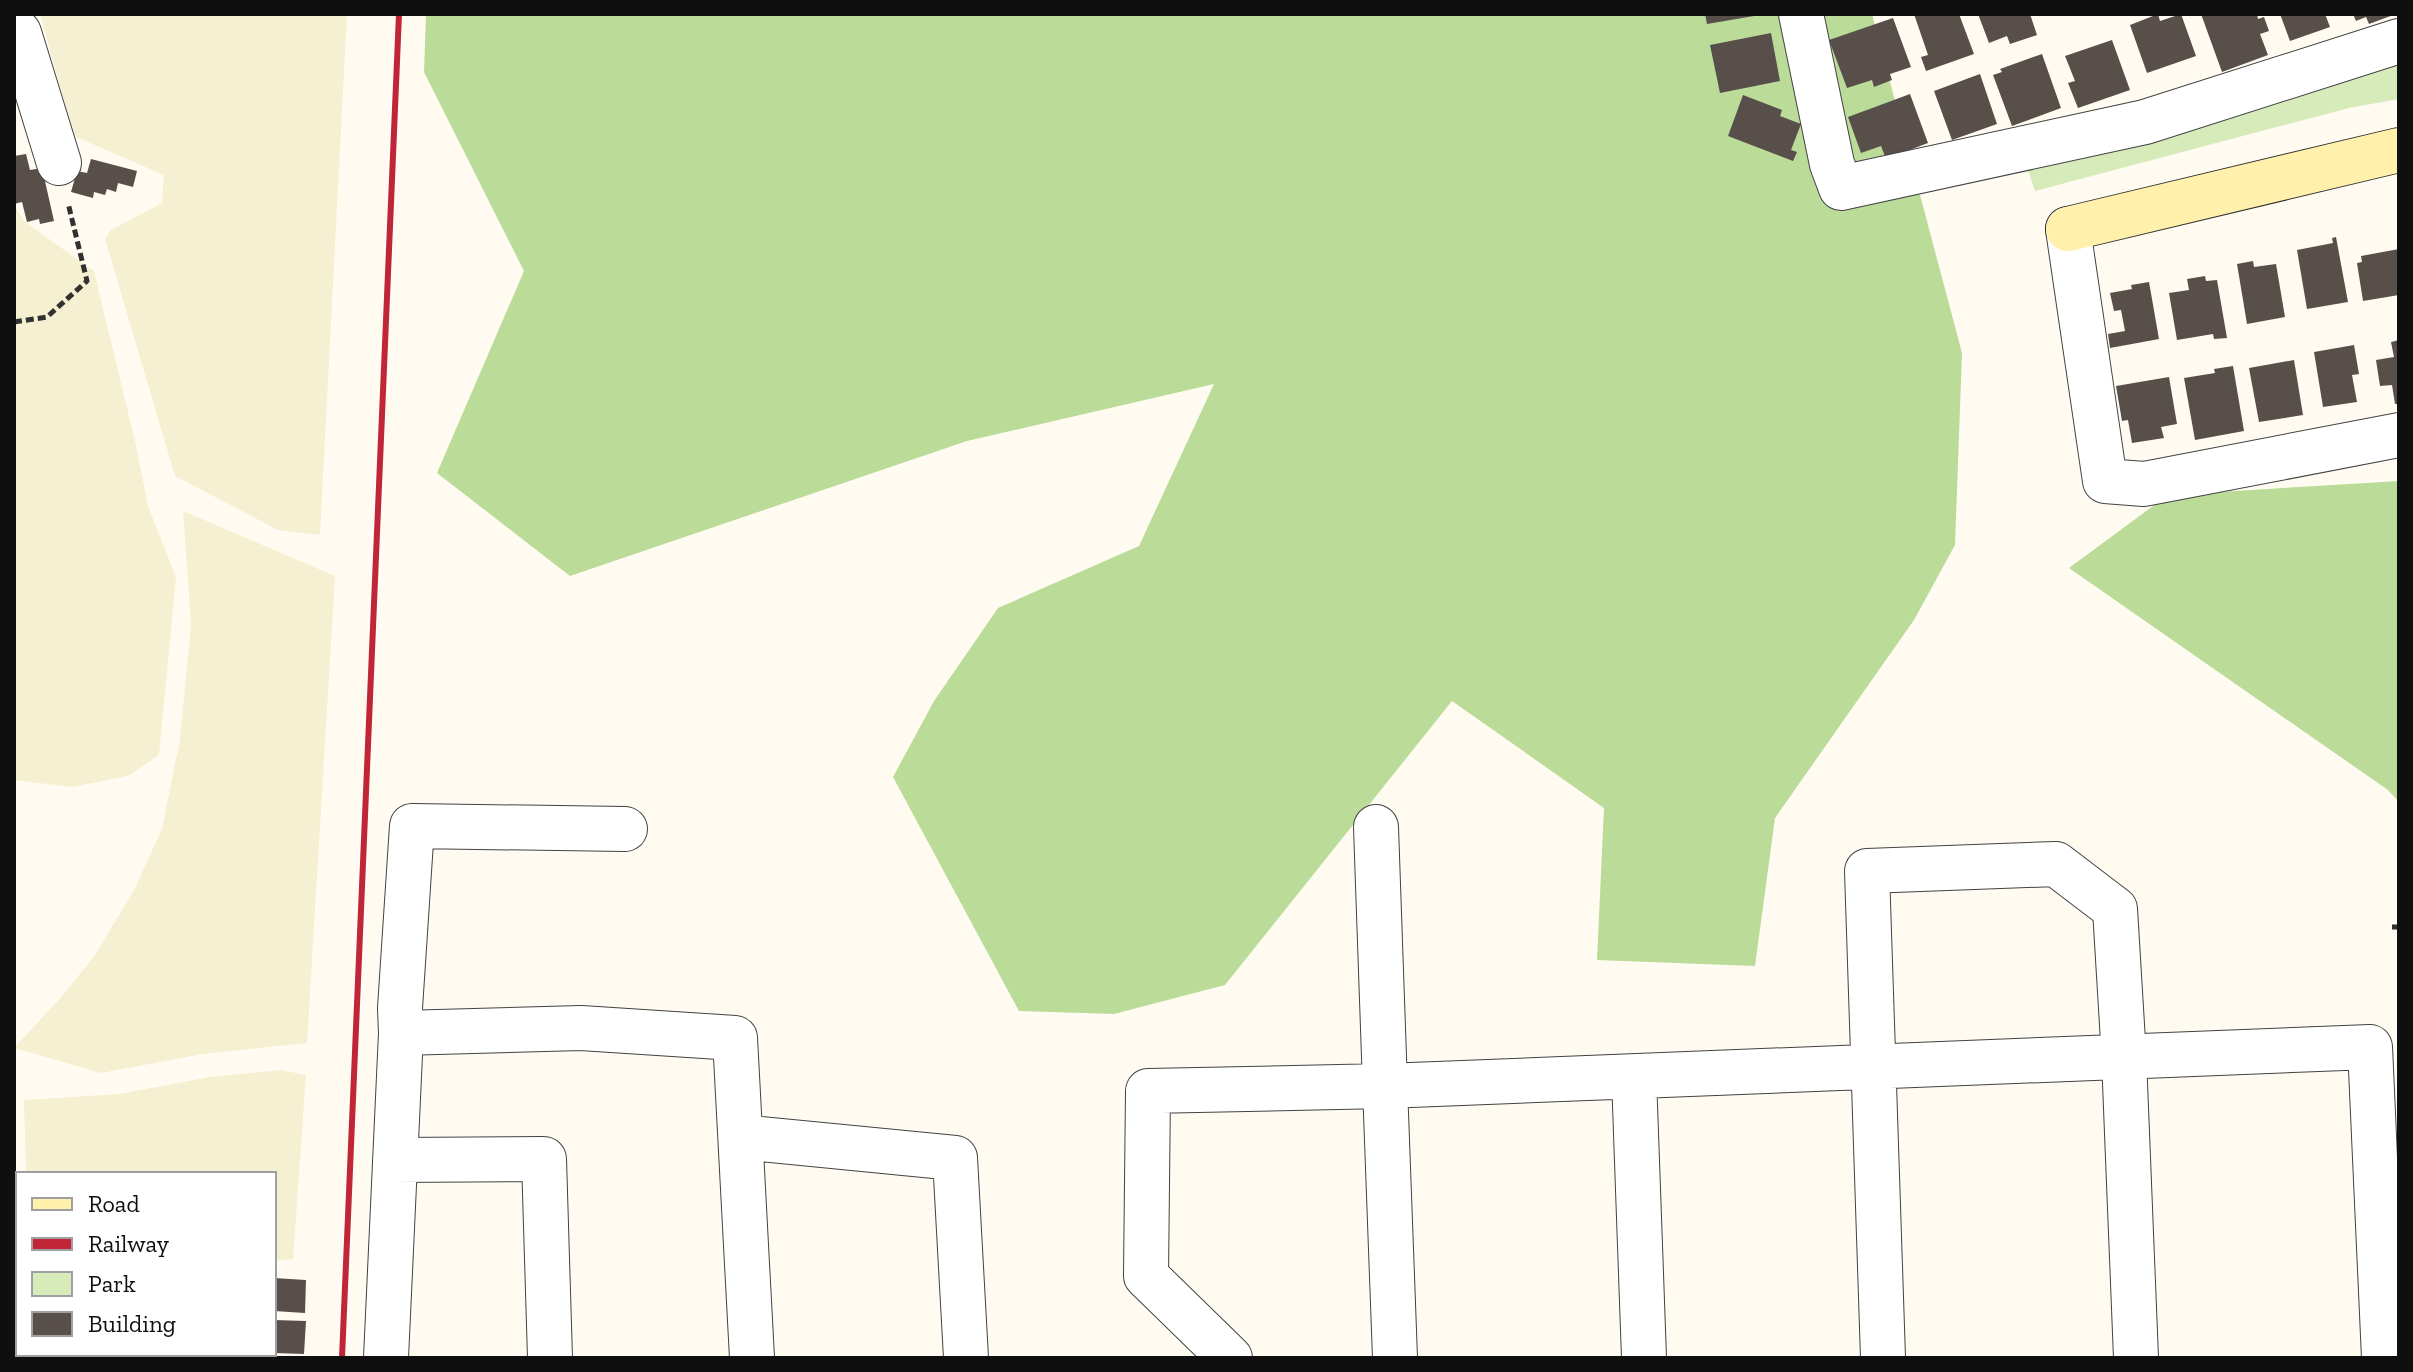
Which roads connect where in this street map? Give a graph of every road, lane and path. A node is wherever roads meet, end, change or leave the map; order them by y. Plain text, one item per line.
1 (1801, 14) edge
2 (14, 27) edge
3 (2399, 41) edge
4 (2399, 150) edge
5 (59, 163) joint
6 (14, 322) edge
7 (2399, 435) edge
8 (1376, 827) dead end
9 (625, 829) dead end
10 (401, 1033) junction
11 (2124, 1058) junction
12 (1873, 1068) junction
13 (1634, 1077) junction
14 (1385, 1086) junction
15 (741, 1137) junction
16 (395, 1160) junction
17 (386, 1358) edge
18 (550, 1358) edge
19 (752, 1358) edge
20 (966, 1358) edge
21 (1230, 1358) edge
22 (1395, 1358) edge
23 (1644, 1358) edge
24 (1883, 1358) edge
25 (2136, 1358) edge
26 (2384, 1358) edge

1 - 3 street
2 - 5 street
4 - 7 street
5 - 6 path
8 - 14 street
9 - 10 street
10 - 15 street
10 - 16 street
11 - 12 street
11 - 12 street
11 - 25 street
11 - 26 street
12 - 13 street
12 - 24 street
13 - 14 street
13 - 23 street
14 - 21 street
14 - 22 street
15 - 19 street
15 - 20 street
16 - 17 street
16 - 18 street

